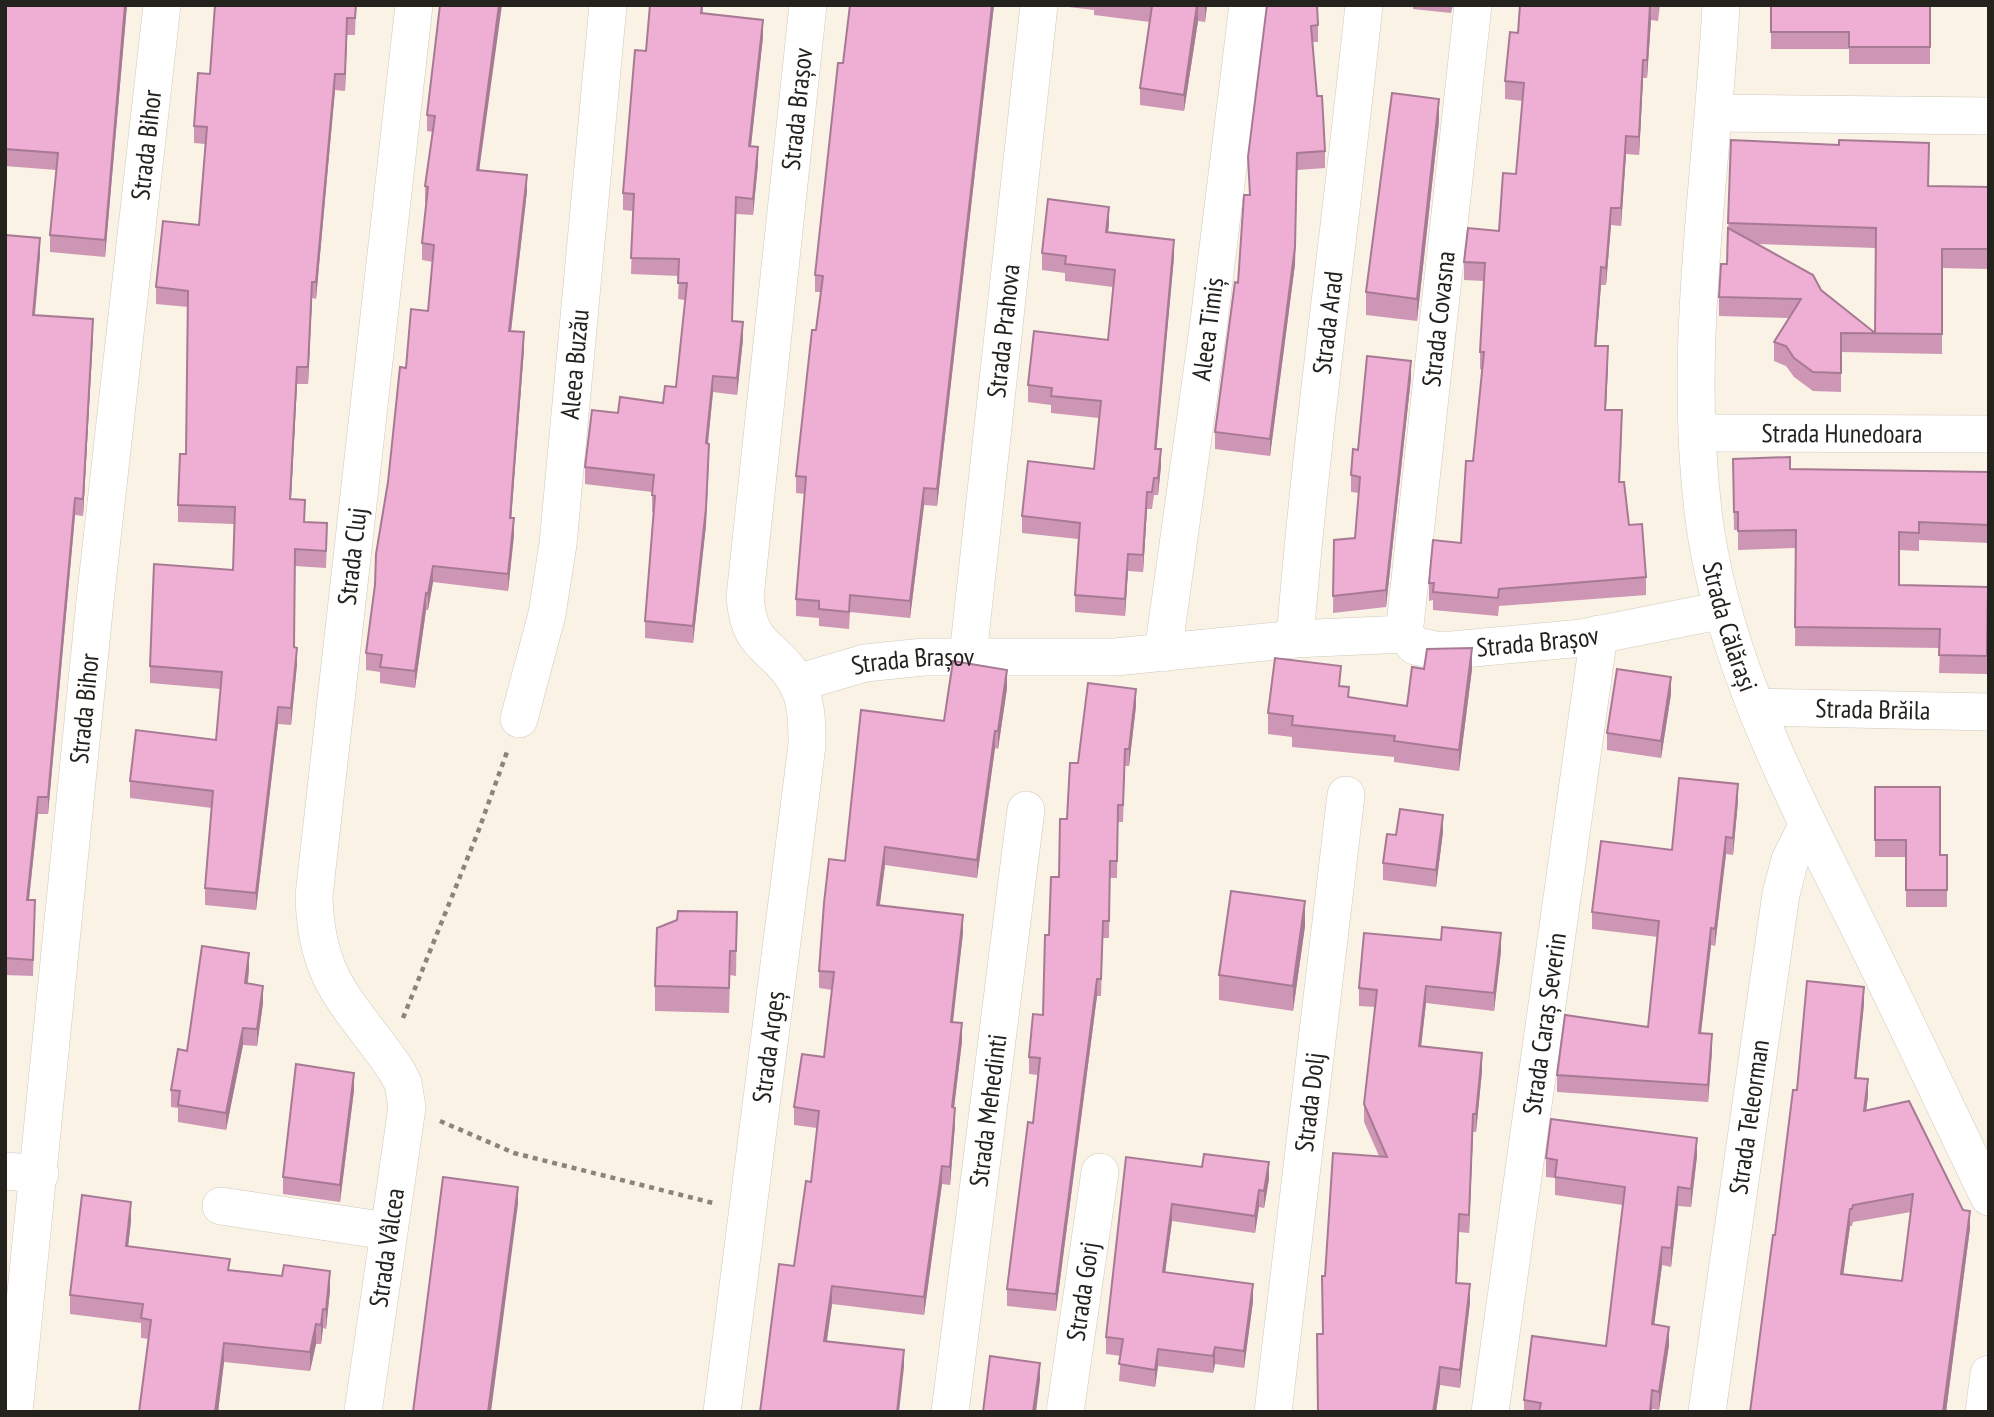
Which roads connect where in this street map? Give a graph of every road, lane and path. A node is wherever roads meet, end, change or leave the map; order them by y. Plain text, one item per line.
1 (162, 5) edge
2 (414, 5) edge
3 (608, 5) edge
4 (808, 5) edge
5 (1039, 5) edge
6 (1248, 5) edge
7 (1364, 5) edge
8 (1474, 5) edge
9 (1721, 5) edge
10 (1715, 113) junction
11 (1989, 116) edge
12 (1697, 433) junction
13 (1989, 435) edge
14 (1723, 610) junction
15 (1404, 635) junction
16 (1599, 635) junction
17 (1295, 639) junction
18 (1163, 653) junction
19 (968, 656) junction
20 (797, 683) junction
21 (1757, 707) junction
22 (1989, 712) edge
23 (519, 719) joint
24 (1346, 795) dead end
25 (1026, 810) dead end
26 (1807, 826) junction
27 (399, 1082) junction
28 (1100, 1171) dead end
29 (23, 1172) edge
30 (1989, 1197) edge
31 (220, 1206) dead end
32 (747, 1211) junction
33 (387, 1231) junction
34 (1989, 1374) edge
35 (14, 1412) edge
36 (363, 1412) edge
37 (722, 1412) edge
38 (950, 1412) edge
39 (1065, 1412) edge
40 (1273, 1412) edge
41 (1490, 1412) edge
42 (1707, 1412) edge
43 (1984, 1412) edge

1 - 29 street, Strada Bihor
2 - 27 street, Strada Cluj
3 - 23 street, Aleea Buzău
4 - 20 street, Strada Brașov
5 - 19 street, Strada Prahova
6 - 18 street, Aleea Timiș
7 - 17 street, Strada Arad
8 - 15 street, Strada Covasna
9 - 10 street, Strada Călărași
10 - 11 street
10 - 12 street, Strada Călărași
12 - 13 street, Strada Hunedoara
12 - 14 street, Strada Călărași
14 - 16 street, Strada Brașov
14 - 21 street, Strada Călărași
15 - 16 street, Strada Brașov
15 - 17 street, Strada Brașov
16 - 41 street, Strada Caraș Severin
17 - 18 street, Strada Brașov
18 - 19 street, Strada Brașov
19 - 20 street, Strada Brașov
20 - 32 street, Strada Argeș
21 - 22 street, Strada Brăila
21 - 26 street, Strada Călărași
23 - 27 path
24 - 40 street, Strada Dolj
25 - 38 street, Strada Mehedinti
26 - 30 street, Strada Călărași
26 - 42 street, Strada Teleorman
27 - 32 path
27 - 33 street, Strada Vâlcea
28 - 39 street, Strada Gorj
29 - 35 street, Strada Bihor
31 - 33 street
32 - 37 street, Strada Argeș
33 - 36 street, Strada Vâlcea
34 - 43 street

